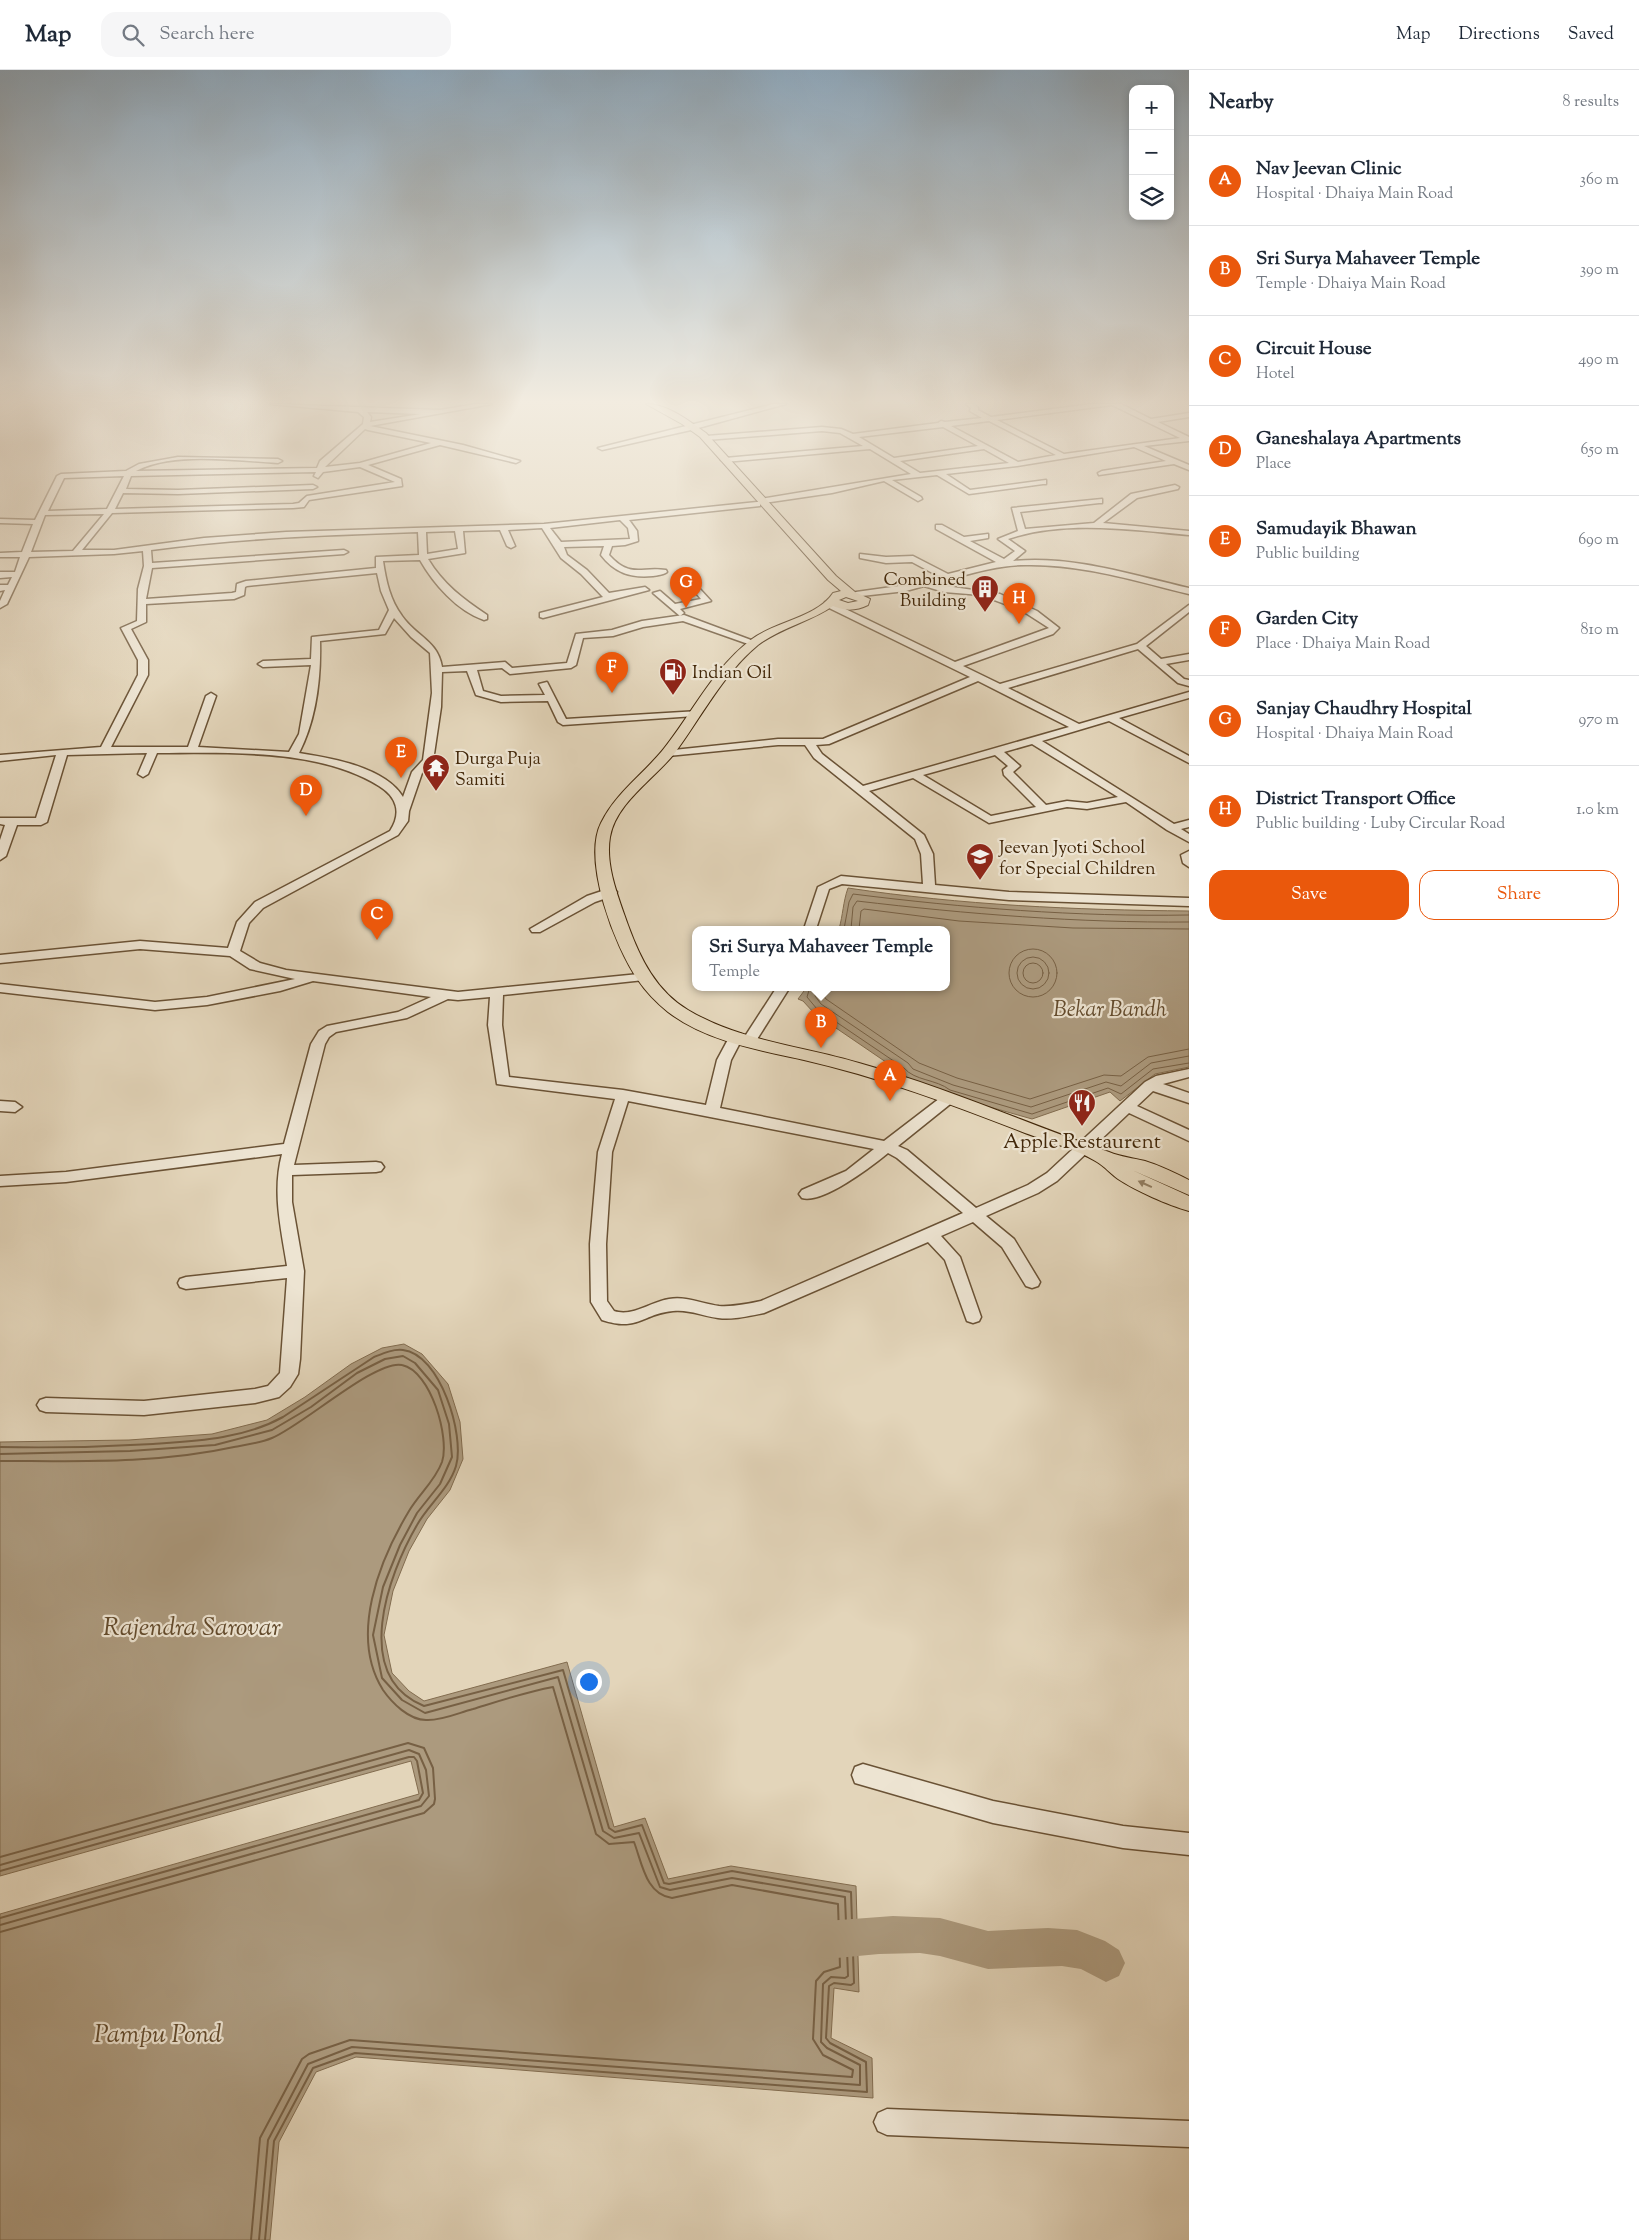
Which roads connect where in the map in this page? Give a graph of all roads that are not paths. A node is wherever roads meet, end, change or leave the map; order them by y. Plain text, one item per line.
1 (46, 505) edge
2 (115, 505) edge
3 (196, 505) edge
4 (299, 505) edge
5 (686, 505) edge
6 (723, 505) edge
7 (761, 505) edge
8 (761, 505) edge
9 (1055, 505) edge
10 (1122, 505) edge
11 (624, 509) dead end
12 (112, 510) junction
13 (195, 510) junction
14 (43, 512) junction
15 (622, 518) junction
16 (0, 521) edge
17 (38, 522) junction
18 (544, 526) junction
19 (1096, 526) junction
20 (939, 527) dead end
21 (503, 528) junction
22 (422, 530) junction
23 (459, 530) junction
24 (1022, 532) junction
25 (1189, 534) edge
26 (985, 536) dead end
27 (963, 540) junction
28 (609, 544) junction
29 (558, 545) junction
30 (511, 546) dead end
31 (148, 549) junction
32 (344, 552) dead end
33 (27, 554) junction
34 (74, 554) junction
35 (0, 555) edge
36 (863, 556) dead end
37 (423, 557) junction
38 (1004, 563) junction
39 (148, 566) junction
40 (380, 570) junction
41 (622, 571) junction
42 (663, 572) dead end
43 (18, 574) junction
44 (596, 574) junction
45 (0, 575) edge
46 (949, 578) junction
47 (688, 579) dead end
48 (926, 584) junction
49 (0, 588) edge
50 (11, 588) junction
51 (645, 590) dead end
52 (1189, 591) edge
53 (658, 593) dead end
54 (606, 596) junction
55 (858, 599) junction
56 (832, 600) junction
57 (142, 602) junction
58 (0, 605) edge
59 (674, 607) junction
60 (1189, 608) edge
61 (842, 610) junction
62 (393, 612) junction
63 (542, 615) dead end
64 (484, 617) dead end
65 (684, 618) junction
66 (792, 622) junction
67 (754, 643) junction
68 (1140, 646) junction
69 (1189, 656) edge
70 (314, 662) junction
71 (1158, 662) junction
72 (263, 664) dead end
73 (954, 666) junction
74 (471, 667) junction
75 (436, 670) junction
76 (978, 678) junction
77 (1189, 683) edge
78 (544, 684) dead end
79 (998, 688) junction
80 (1189, 695) edge
81 (211, 696) dead end
82 (552, 698) junction
83 (695, 714) junction
84 (1111, 718) junction
85 (1078, 727) junction
86 (1032, 740) junction
87 (809, 744) junction
88 (105, 749) junction
89 (154, 750) junction
90 (192, 750) junction
91 (997, 751) junction
92 (62, 752) junction
93 (668, 753) junction
94 (293, 755) junction
95 (0, 758) edge
96 (1189, 760) edge
97 (143, 774) dead end
98 (915, 775) junction
99 (862, 790) junction
100 (1128, 798) junction
101 (1044, 809) junction
102 (403, 811) junction
103 (6, 822) edge
104 (1189, 823) edge
105 (1171, 828) junction
106 (1189, 839) edge
107 (1189, 854) edge
108 (0, 856) edge
109 (1189, 863) edge
110 (929, 889) junction
111 (611, 892) junction
112 (1189, 902) edge
113 (811, 926) edge
114 (536, 929) dead end
115 (233, 952) junction
116 (0, 959) edge
117 (644, 976) junction
118 (312, 978) junction
119 (0, 988) edge
120 (780, 991) edge
121 (498, 993) junction
122 (445, 995) junction
123 (742, 1039) junction
124 (1189, 1073) edge
125 (1150, 1085) junction
126 (623, 1096) junction
127 (950, 1098) junction
128 (1189, 1098) edge
129 (0, 1106) edge
130 (15, 1106) dead end
131 (1127, 1106) junction
132 (712, 1112) junction
133 (1189, 1136) edge
134 (888, 1147) junction
135 (289, 1148) junction
136 (1082, 1148) junction
137 (1101, 1157) junction
138 (376, 1167) dead end
139 (284, 1170) junction
140 (0, 1181) edge
141 (1189, 1188) edge
142 (807, 1194) dead end
143 (1189, 1204) edge
144 (977, 1214) junction
145 (931, 1235) junction
146 (296, 1271) junction
147 (1032, 1282) dead end
148 (186, 1283) dead end
149 (973, 1316) dead end
150 (46, 1405) dead end
151 (863, 1775) dead end
152 (1189, 1844) edge
153 (887, 2122) dead end
154 (1189, 2134) edge

1 - 14 street
2 - 12 street
3 - 13 street
4 - 13 street
5 - 11 street
6 - 15 street
7 - 55 main road
8 - 56 main road
9 - 24 street
10 - 19 street
12 - 13 street
12 - 14 street
12 - 34 street
14 - 17 street
15 - 18 street
15 - 28 street
16 - 17 street
17 - 33 street
18 - 21 street
18 - 29 street
19 - 24 street
19 - 25 street
20 - 27 street
21 - 23 street
21 - 30 street
22 - 23 street
22 - 31 street
22 - 37 street
23 - 37 street
24 - 38 street
26 - 27 street
27 - 38 street
28 - 29 street
28 - 41 street
29 - 44 street
31 - 34 street
31 - 39 street
32 - 39 street
33 - 34 street
33 - 35 street
33 - 43 street
36 - 46 street
37 - 40 street
37 - 64 street
38 - 46 street
38 - 52 street
39 - 57 street
40 - 57 street
40 - 62 street
41 - 42 street
41 - 44 street
43 - 45 street
43 - 50 street
44 - 54 street
46 - 48 street
47 - 59 street
48 - 55 street
48 - 73 street
49 - 50 street
50 - 58 street
51 - 54 street
53 - 59 street
54 - 63 street
55 - 56 main road
55 - 61 main road
56 - 61 street
56 - 66 main road
57 - 88 street
59 - 65 street
60 - 68 street
61 - 66 main road
61 - 73 street
62 - 70 street
62 - 75 street
65 - 67 street
65 - 74 street
66 - 67 main road
67 - 83 main road
68 - 71 street
68 - 79 street
69 - 71 street
70 - 72 street
70 - 94 street
71 - 77 street
73 - 76 street
74 - 75 street
74 - 82 street
75 - 102 street
76 - 79 street
76 - 87 street
78 - 82 street
79 - 85 street
80 - 84 street
81 - 90 street
82 - 83 street
83 - 93 main road
84 - 85 street
84 - 96 street
85 - 86 street
86 - 91 street
86 - 100 street
87 - 93 street
87 - 99 street
88 - 89 street
88 - 92 street
89 - 90 street
89 - 97 street
90 - 94 street
91 - 98 street
91 - 101 street
92 - 95 street
92 - 103 street
93 - 111 main road
94 - 102 street
98 - 99 street
98 - 101 street
99 - 110 street
100 - 101 street
100 - 105 street
102 - 115 street
103 - 108 street
104 - 105 street
105 - 106 street
107 - 109 street
110 - 112 street
110 - 113 street
111 - 114 street
111 - 117 main road
115 - 116 street
115 - 118 street
117 - 121 street
117 - 123 main road
118 - 119 street
118 - 122 street
120 - 123 street
121 - 122 street
121 - 126 street
122 - 135 street
123 - 127 main road
123 - 132 street
124 - 125 street
125 - 128 street
125 - 131 street
126 - 132 street
126 - 145 street
127 - 134 street
127 - 136 main road
129 - 130 street
131 - 133 street
131 - 136 street
132 - 134 street
134 - 142 street
134 - 144 street
135 - 139 street
135 - 140 street
136 - 137 main road
136 - 144 street
137 - 141 main road
143 -> 137 main road
138 - 139 street
139 - 146 street
144 - 145 street
144 - 147 street
145 - 149 street
146 - 148 street
146 - 150 street
151 - 152 street
153 - 154 street

